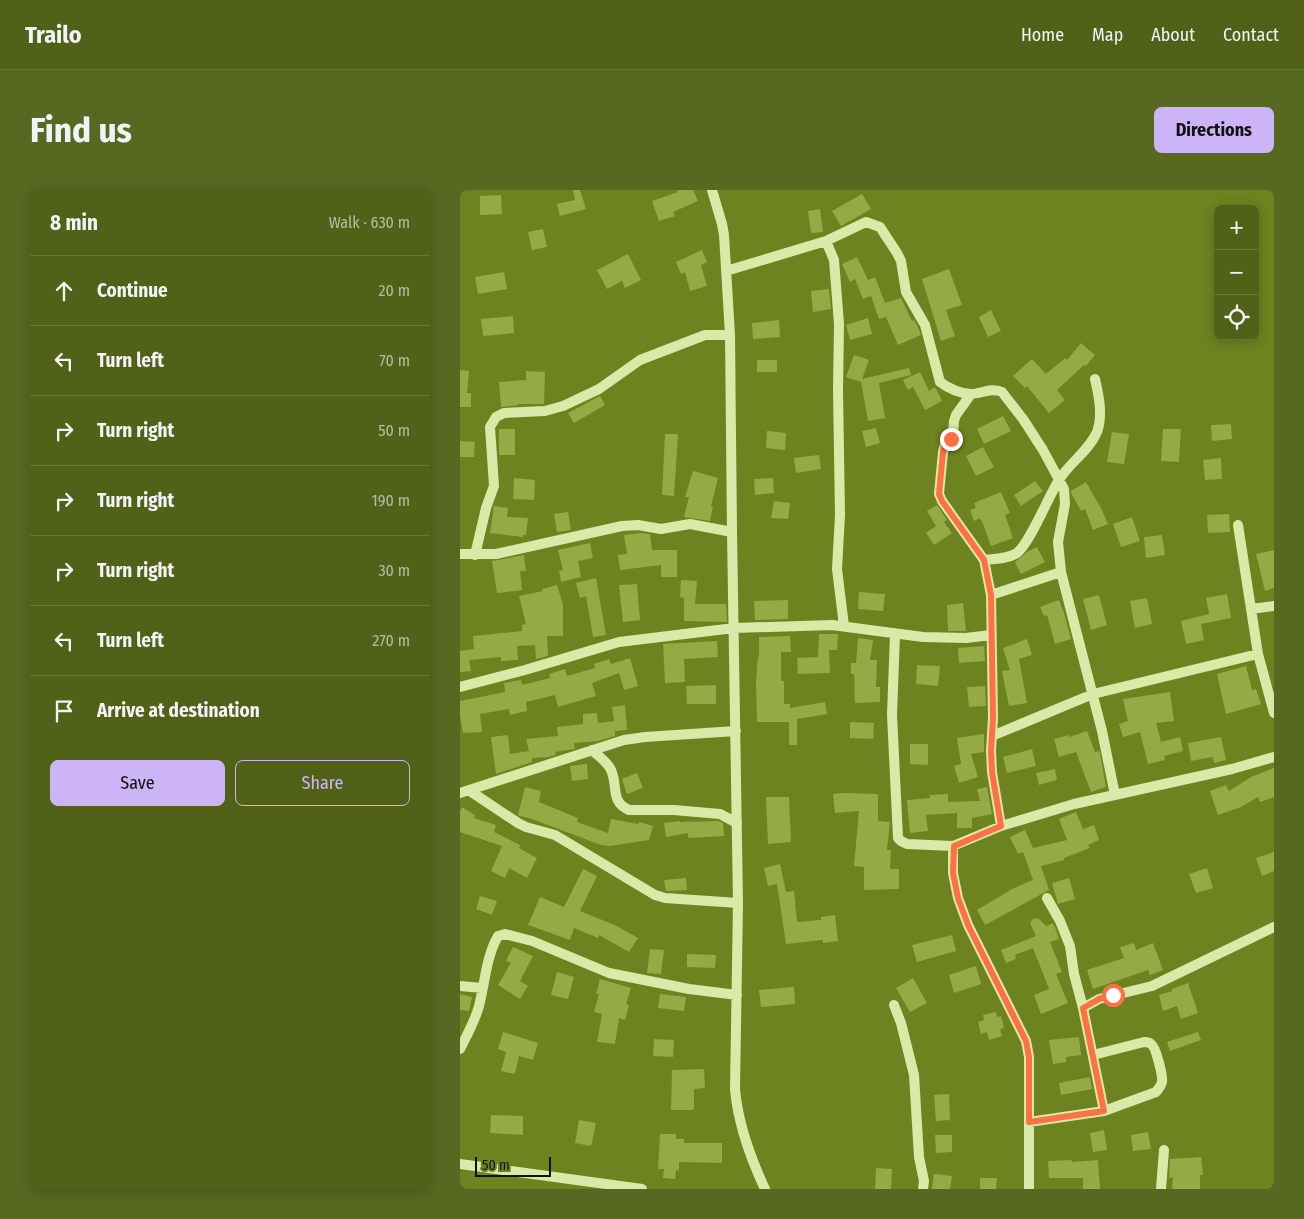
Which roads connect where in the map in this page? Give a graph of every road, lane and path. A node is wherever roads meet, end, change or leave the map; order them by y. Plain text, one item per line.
1 (712, 190) edge
2 (826, 241) junction
3 (726, 271) junction
4 (730, 335) junction
5 (1095, 379) dead end
6 (971, 394) junction
7 (1059, 480) junction
8 (1238, 525) dead end
9 (732, 532) junction
10 (460, 554) edge
11 (475, 555) junction
12 (984, 560) junction
13 (1061, 572) junction
14 (991, 595) junction
15 (1274, 606) edge
16 (1251, 609) junction
17 (844, 626) junction
18 (734, 628) junction
19 (895, 634) junction
20 (990, 635) junction
21 (1258, 654) junction
22 (460, 687) edge
23 (1093, 694) junction
24 (1274, 713) edge
25 (736, 732) junction
26 (992, 736) junction
27 (592, 750) junction
28 (1274, 757) edge
29 (465, 792) edge
30 (1115, 795) junction
31 (737, 823) junction
32 (1001, 826) junction
33 (954, 846) junction
34 (1047, 898) dead end
35 (738, 903) junction
36 (1274, 927) edge
37 (460, 986) edge
38 (482, 988) junction
39 (737, 995) junction
40 (894, 1005) dead end
41 (1083, 1008) junction
42 (460, 1049) edge
43 (1093, 1055) junction
44 (1104, 1111) junction
45 (1029, 1122) junction
46 (1164, 1150) dead end
47 (460, 1164) edge
48 (642, 1189) edge
49 (764, 1189) edge
50 (924, 1189) edge
51 (1029, 1189) edge
52 (1160, 1189) edge

1 - 3 street
2 - 3 street
2 - 6 street
2 - 17 street
3 - 4 street
4 - 9 street
4 - 11 street
5 - 7 street
6 - 7 street
6 - 12 street
7 - 12 street
7 - 13 street
8 - 16 street
9 - 11 street
9 - 18 street
10 - 11 street
12 - 14 street
13 - 14 street
13 - 23 street
14 - 20 street
15 - 16 street
16 - 21 street
17 - 18 street
17 - 19 street
18 - 22 street
18 - 25 street
19 - 20 street
19 - 33 street
20 - 26 street
21 - 23 street
21 - 24 street
23 - 26 street
23 - 30 street
25 - 27 street
25 - 31 street
26 - 32 street
27 - 29 street
27 - 31 street
28 - 30 street
29 - 35 street
30 - 32 street
31 - 35 street
32 - 33 street
33 - 45 street
34 - 41 street
35 - 39 street
36 - 41 street
37 - 38 street
38 - 39 street
38 - 42 street
39 - 49 street
40 - 50 street
41 - 43 street
43 - 44 street
43 - 44 street
44 - 45 street
45 - 51 street
46 - 52 street
47 - 48 street

